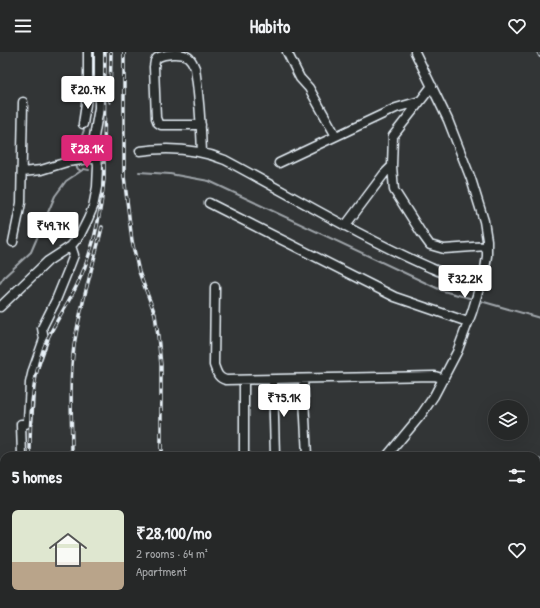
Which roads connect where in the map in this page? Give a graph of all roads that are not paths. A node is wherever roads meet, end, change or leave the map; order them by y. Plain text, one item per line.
1 (88, 52) edge
2 (99, 52) edge
3 (287, 52) edge
4 (414, 52) edge
5 (432, 86) junction
6 (420, 101) junction
7 (23, 102) dead end
8 (83, 124) dead end
9 (201, 125) junction
10 (336, 136) junction
11 (140, 151) dead end
12 (202, 152) junction
13 (97, 162) junction
14 (279, 163) dead end
15 (392, 166) junction
16 (22, 172) junction
17 (209, 203) dead end
18 (345, 226) junction
19 (13, 242) dead end
20 (71, 246) junction
21 (487, 246) junction
22 (215, 287) dead end
23 (479, 289) junction
24 (0, 307) edge
25 (468, 322) junction
26 (303, 379) junction
27 (444, 379) junction
28 (244, 380) junction
29 (273, 380) junction
30 (22, 452) edge
31 (244, 452) edge
32 (275, 452) edge
33 (307, 452) edge
34 (390, 452) edge

1 - 8 street
2 - 13 street
3 - 10 street
4 - 5 street
5 - 6 street
5 - 21 street
6 - 10 street
6 - 15 street
7 - 16 street
9 - 9 street
9 - 12 street
10 - 14 street
11 - 12 street
12 - 18 street
13 - 16 street
13 - 20 street
15 - 18 street
15 - 21 street
16 - 19 street
17 - 25 street
18 - 23 street
20 - 24 street
20 - 30 street
21 - 23 street
22 - 28 street
23 - 25 street
25 - 27 street
26 - 27 street
26 - 29 street
26 - 33 street
27 - 34 street
28 - 29 street
28 - 31 street
29 - 32 street

